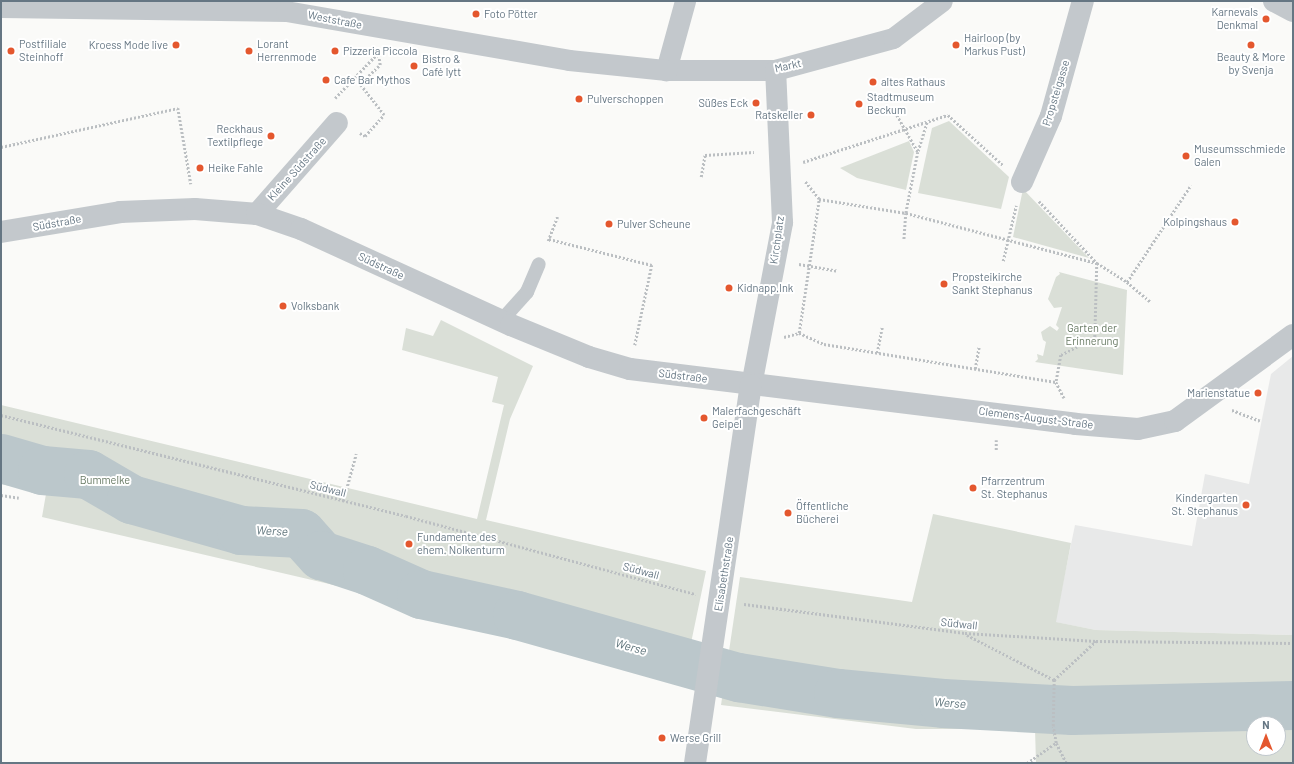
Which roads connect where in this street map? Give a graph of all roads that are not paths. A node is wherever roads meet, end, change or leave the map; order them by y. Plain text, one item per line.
1 (685, 1) edge
2 (942, 1) edge
3 (1083, 1) edge
4 (1274, 1) edge
5 (1, 7) edge
6 (1293, 11) edge
7 (666, 70) junction
8 (776, 70) junction
9 (337, 123) road end
10 (1022, 182) road end
11 (257, 214) junction
12 (1, 232) edge
13 (539, 264) dead end
14 (501, 321) junction
15 (1293, 335) edge
16 (751, 385) junction
17 (695, 763) edge

1 - 7 street
2 - 8 street, Markt
3 - 10 street, Propsteigasse
4 - 6 street
5 - 7 street, Weststraße
7 - 8 street, Markt
8 - 16 street, Kirchplatz
9 - 11 street, Kleine Südstraße
11 - 12 street, Südstraße
11 - 14 street, Südstraße
13 - 14 lane
14 - 16 street, Südstraße
15 - 16 street, Clemens-August-Straße
16 - 17 street, Elisabethstraße

